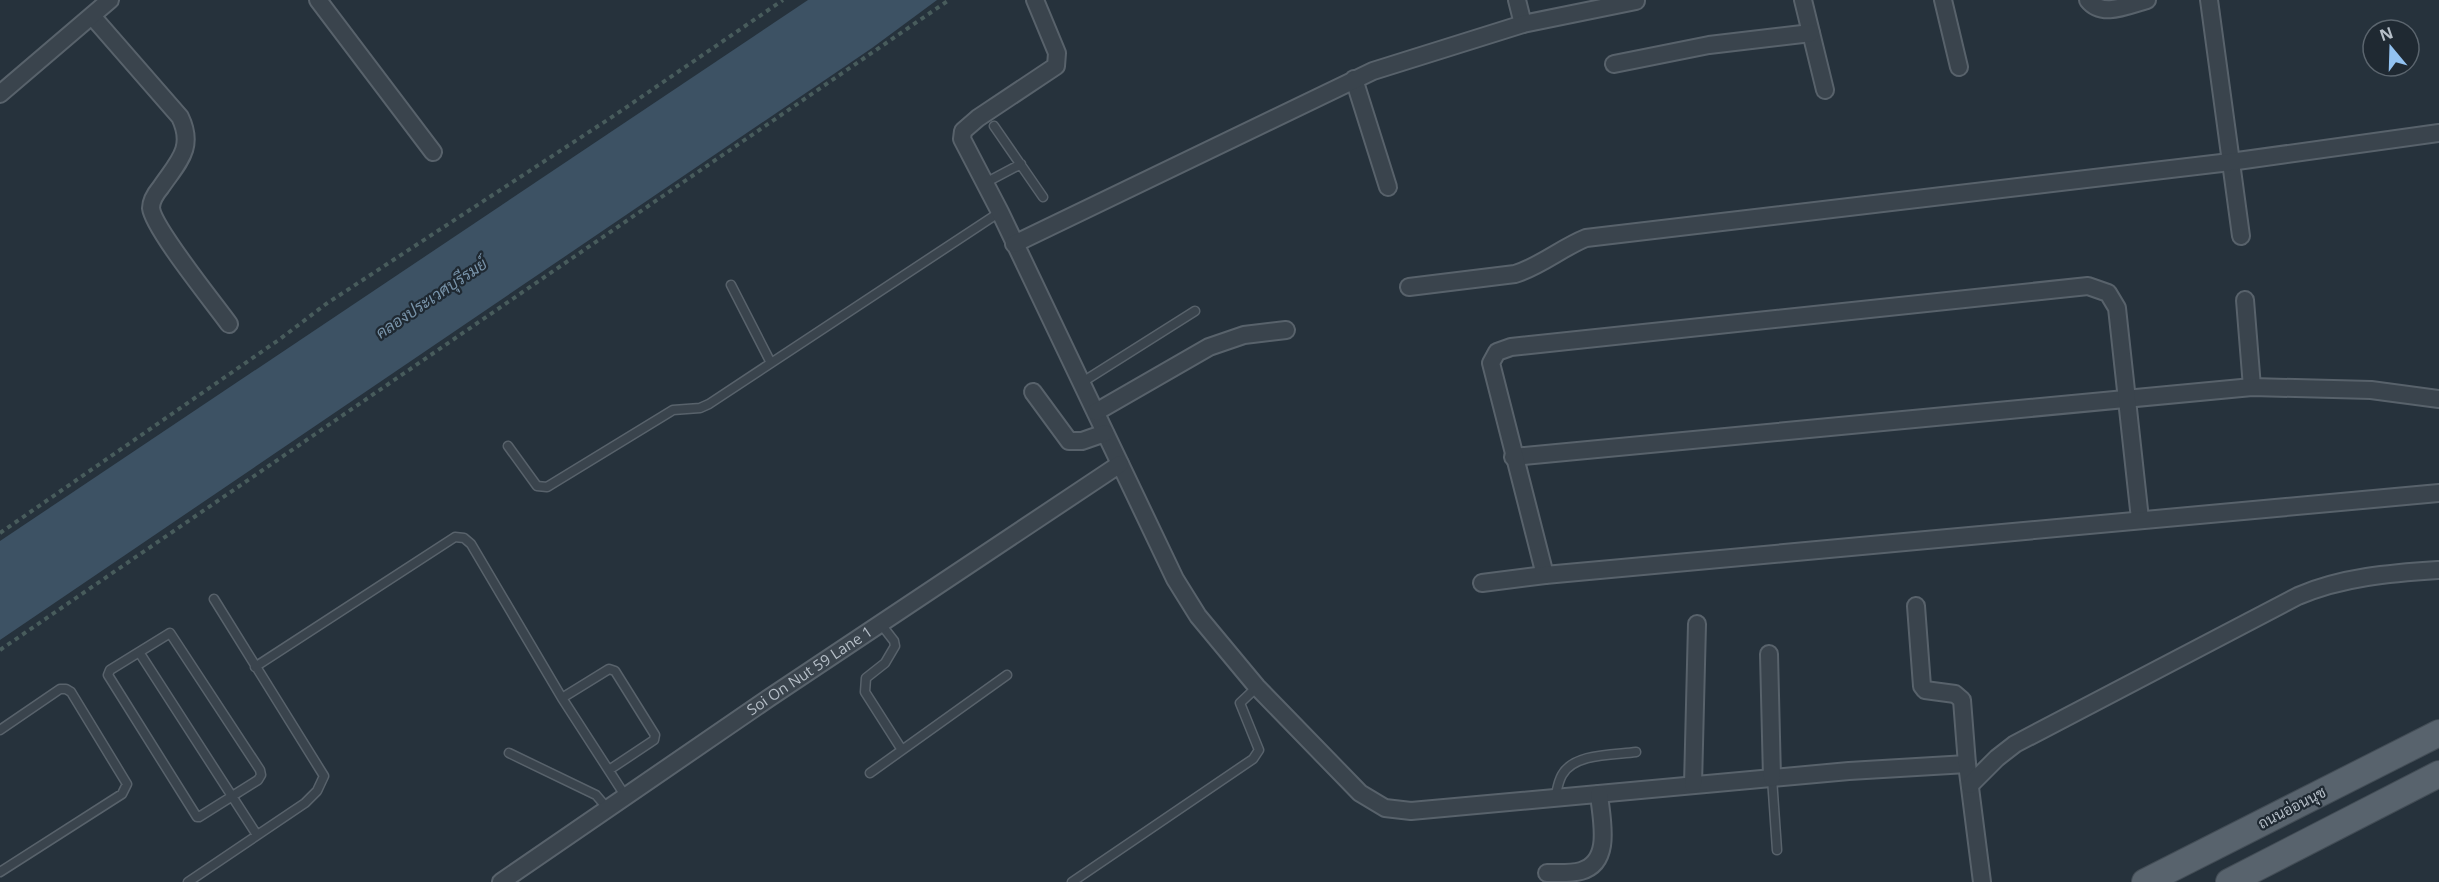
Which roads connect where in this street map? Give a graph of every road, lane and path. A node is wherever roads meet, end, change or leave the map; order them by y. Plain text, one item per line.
1 (110, 0) edge
2 (318, 0) edge
3 (783, 0) edge
4 (949, 0) edge
5 (1035, 0) edge
6 (1517, 0) edge
7 (1803, 0) edge
8 (1943, 0) edge
9 (2088, 0) edge
10 (2147, 0) edge
11 (2209, 0) edge
12 (1636, 1) edge
13 (92, 16) junction
14 (1523, 24) junction
15 (1811, 33) junction
16 (1614, 64) dead end
17 (1959, 67) dead end
18 (1355, 78) junction
19 (1825, 90) dead end
20 (0, 94) edge
21 (994, 126) dead end
22 (2439, 134) edge
23 (433, 152) dead end
24 (2230, 162) junction
25 (1021, 164) junction
26 (985, 183) junction
27 (1388, 187) dead end
28 (1043, 197) dead end
29 (1000, 212) junction
30 (2241, 236) dead end
31 (1014, 244) junction
32 (730, 285) dead end
33 (1409, 287) dead end
34 (2244, 300) dead end
35 (1195, 310) dead end
36 (229, 324) dead end
37 (1286, 330) dead end
38 (771, 363) junction
39 (1081, 382) junction
40 (2252, 387) junction
41 (1033, 392) dead end
42 (2127, 398) junction
43 (2439, 399) edge
44 (1096, 412) junction
45 (1106, 433) junction
46 (508, 446) dead end
47 (1513, 457) junction
48 (1120, 464) junction
49 (2439, 493) edge
50 (2140, 519) junction
51 (0, 532) edge
52 (2438, 570) edge
53 (1545, 575) junction
54 (1482, 584) dead end
55 (213, 599) dead end
56 (1916, 606) dead end
57 (880, 623) junction
58 (1697, 624) dead end
59 (0, 651) edge
60 (139, 652) junction
61 (1769, 654) dead end
62 (255, 666) junction
63 (1006, 675) dead end
64 (1257, 687) junction
65 (562, 698) junction
66 (0, 729) edge
67 (2439, 733) edge
68 (902, 750) junction
69 (1636, 752) dead end
70 (509, 753) dead end
71 (1966, 764) junction
72 (609, 770) junction
73 (870, 773) dead end
74 (2439, 774) edge
75 (1772, 778) junction
76 (1693, 785) junction
77 (1970, 785) junction
78 (1599, 794) junction
79 (232, 797) junction
80 (626, 797) junction
81 (1555, 798) junction
82 (608, 809) junction
83 (258, 835) junction
84 (1777, 850) dead end
85 (0, 872) edge
86 (1547, 873) dead end
87 (188, 882) edge
88 (501, 882) edge
89 (1072, 882) edge
90 (1982, 882) edge
91 (2145, 882) edge
92 (2229, 882) edge

1 - 13 street
2 - 23 street
3 - 51 path
4 - 59 path
5 - 26 street
6 - 14 street
7 - 15 street
8 - 17 street
9 - 10 street
11 - 24 street
12 - 14 street
13 - 20 street
13 - 36 street
14 - 18 street
15 - 16 street
15 - 19 street
18 - 27 street
18 - 31 street
21 - 25 lane
22 - 24 street
24 - 30 street
24 - 33 street
25 - 26 lane
25 - 28 lane
26 - 29 street
29 - 31 street
29 - 38 lane
31 - 39 street
32 - 38 lane
34 - 40 street
35 - 39 lane
37 - 44 street
38 - 46 lane
39 - 44 street
40 - 42 street
40 - 43 street
41 - 45 street
42 - 47 street
42 - 47 street
42 - 50 street
44 - 45 street
45 - 48 street
47 - 53 street
48 - 57 street, Soi On Nut 59 Lane 1
48 - 64 street
49 - 50 street
50 - 53 street
52 - 77 street
53 - 54 street
55 - 62 lane
56 - 71 street
57 - 68 lane
57 - 80 street, Soi On Nut 59 Lane 1
58 - 76 street
60 - 79 lane
60 - 79 lane
60 - 79 lane
61 - 75 street
62 - 65 lane
62 - 83 lane
63 - 68 lane
64 - 81 street
64 - 89 lane
65 - 72 lane
65 - 72 lane
66 - 85 lane
67 - 91 main road, ถนนอ่อนนุช
68 - 73 lane
69 - 81 lane
70 - 82 lane
71 - 75 street
71 - 77 street
72 - 80 lane
74 - 92 main road
75 - 76 street
75 - 84 lane
76 - 78 street
77 - 90 street
78 - 81 street
78 - 86 street
79 - 83 lane
80 - 82 street, Soi On Nut 59 Lane 1
82 - 88 street, Soi On Nut 59 Lane 1
83 - 87 lane

